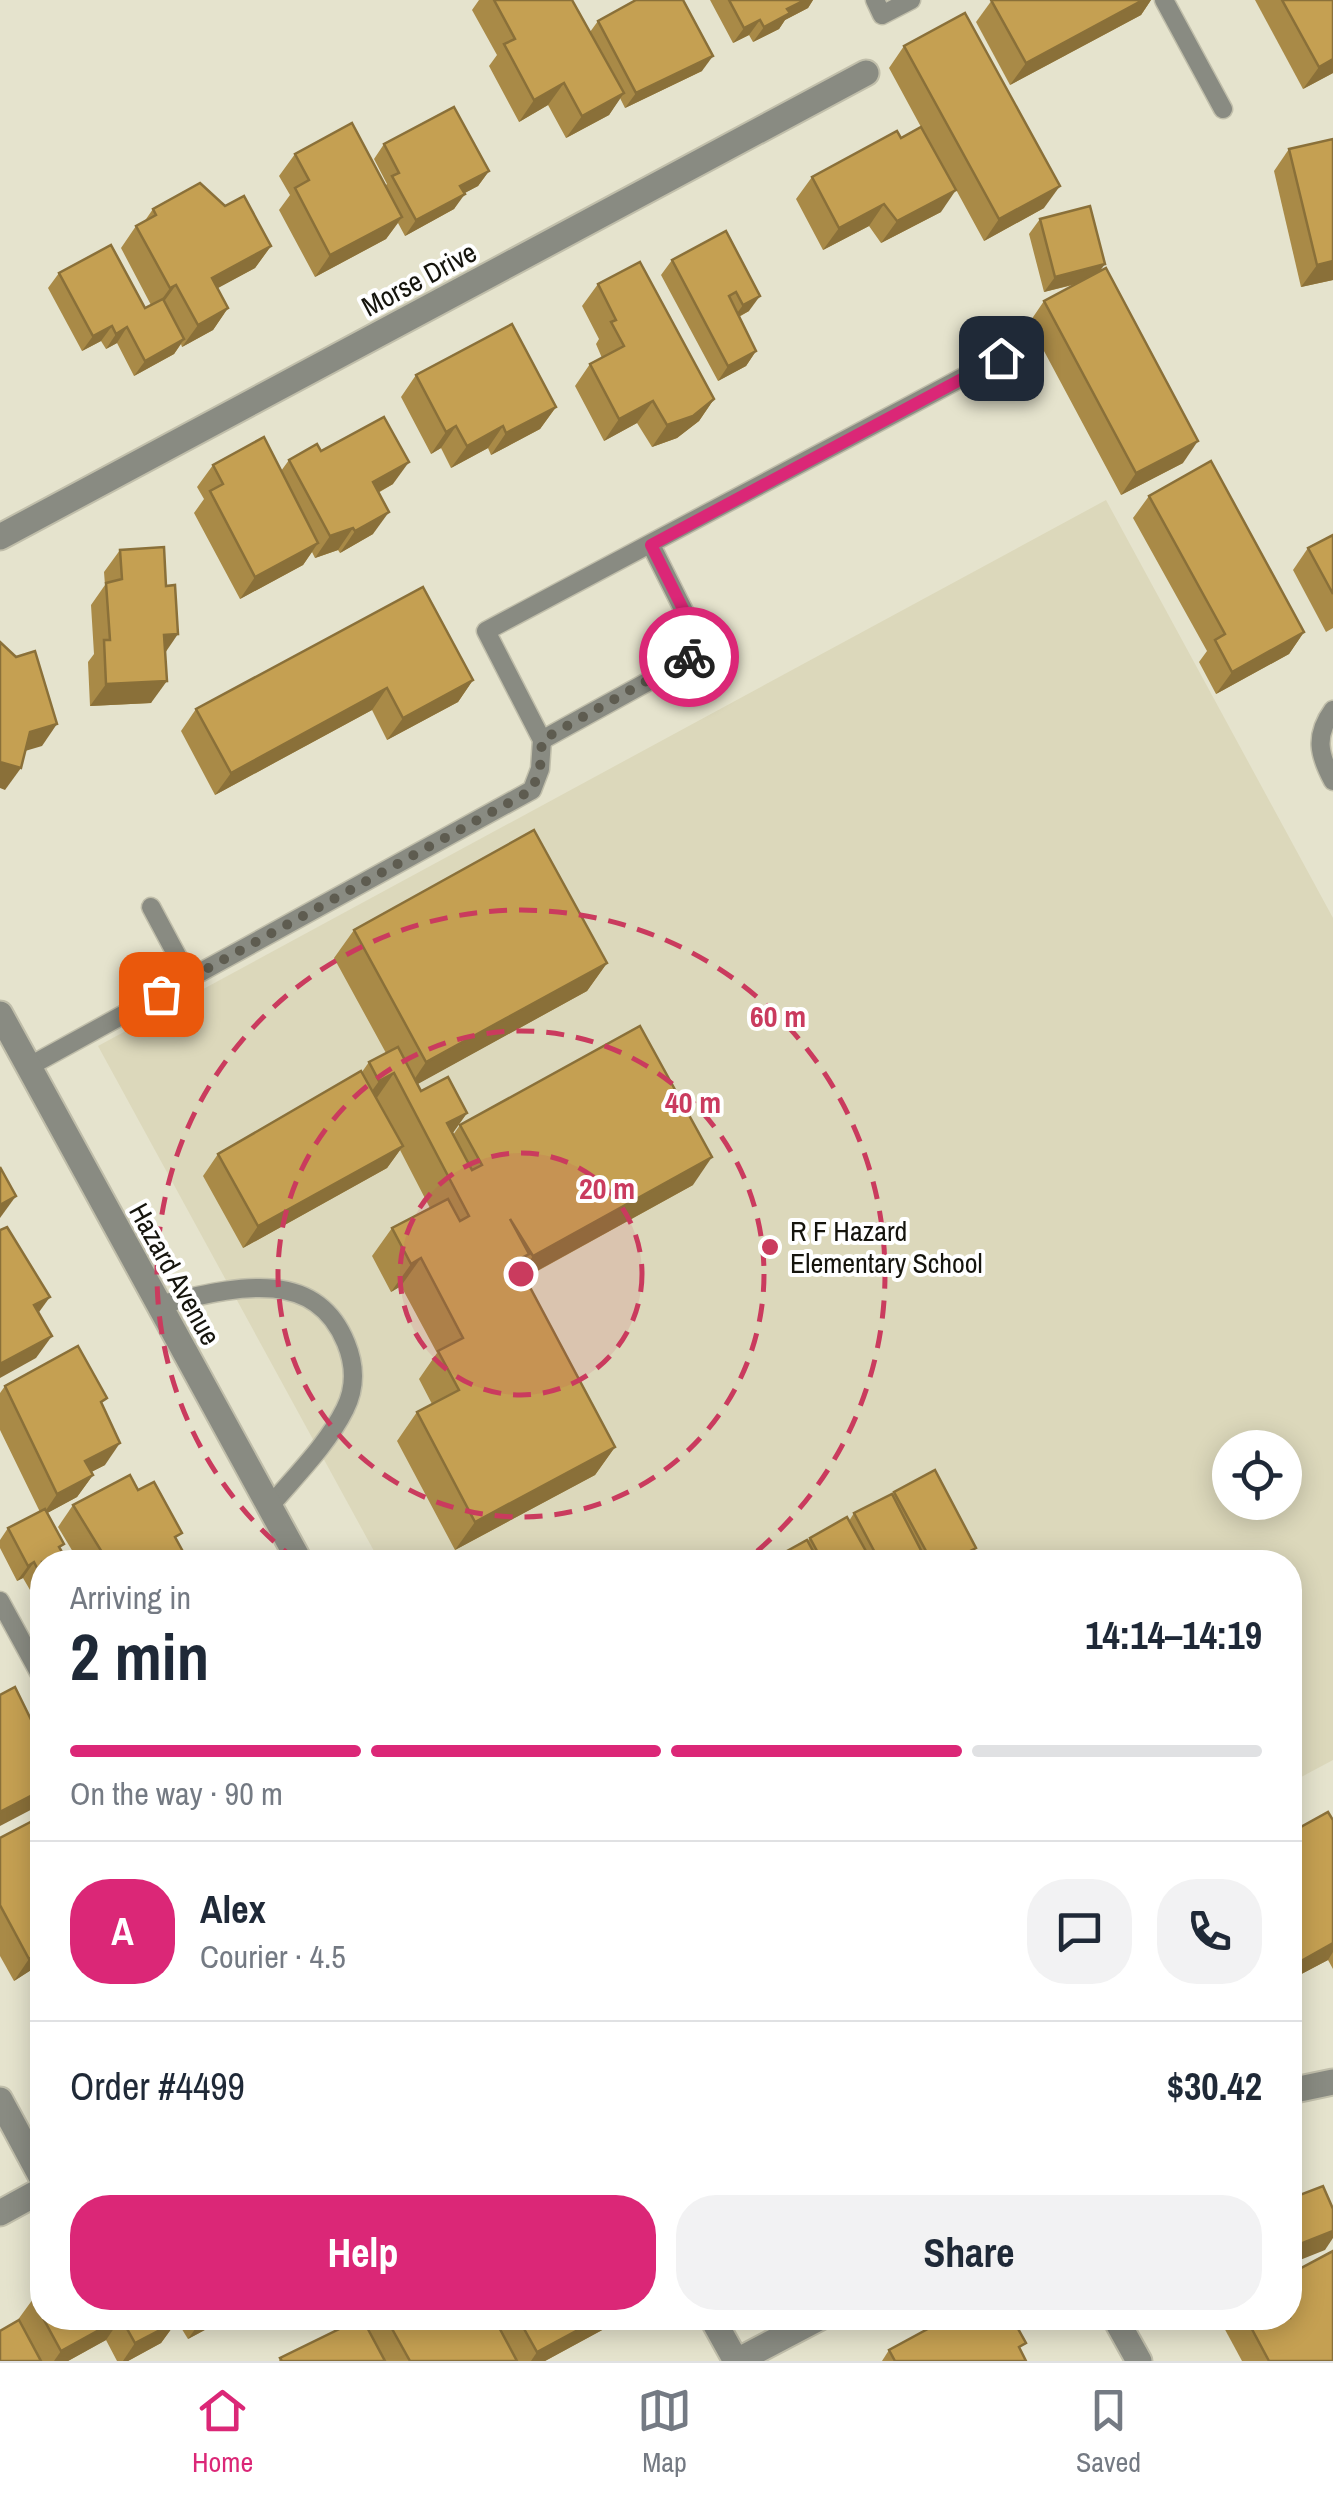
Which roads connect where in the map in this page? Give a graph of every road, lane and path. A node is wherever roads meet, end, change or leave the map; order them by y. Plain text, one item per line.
1 (874, 0) edge
2 (911, 0) edge
3 (1164, 0) edge
4 (866, 73) dead end
5 (1222, 109) dead end
6 (1001, 358) dead end
7 (0, 537) edge
8 (651, 545) junction
9 (1333, 710) edge
10 (542, 740) junction
11 (1333, 781) edge
12 (151, 907) dead end
13 (189, 978) junction
14 (0, 1014) edge
15 (28, 1067) junction
16 (157, 1304) junction
17 (270, 1506) junction
18 (294, 1550) edge
19 (0, 1601) edge
20 (30, 1656) edge
21 (1333, 2082) edge
22 (1302, 2088) edge
23 (0, 2100) edge
24 (30, 2156) edge
25 (30, 2197) edge
26 (0, 2213) edge
27 (719, 2330) edge
28 (796, 2330) edge
29 (1122, 2330) edge
30 (736, 2361) edge
31 (1139, 2361) edge

1 - 2 lane
3 - 5 lane
4 - 7 street, Morse Drive
6 - 8 lane
8 - 10 lane
8 - 10 lane
9 - 11 lane
10 - 13 lane
12 - 13 lane
13 - 15 lane
14 - 15 street, Hazard Avenue
15 - 16 street, Hazard Avenue
16 - 17 street, Hazard Avenue
16 - 17 lane
17 - 18 street, Hazard Avenue
19 - 20 lane
21 - 22 street
23 - 24 street
25 - 26 street
27 - 30 street
28 - 30 street
29 - 31 street

